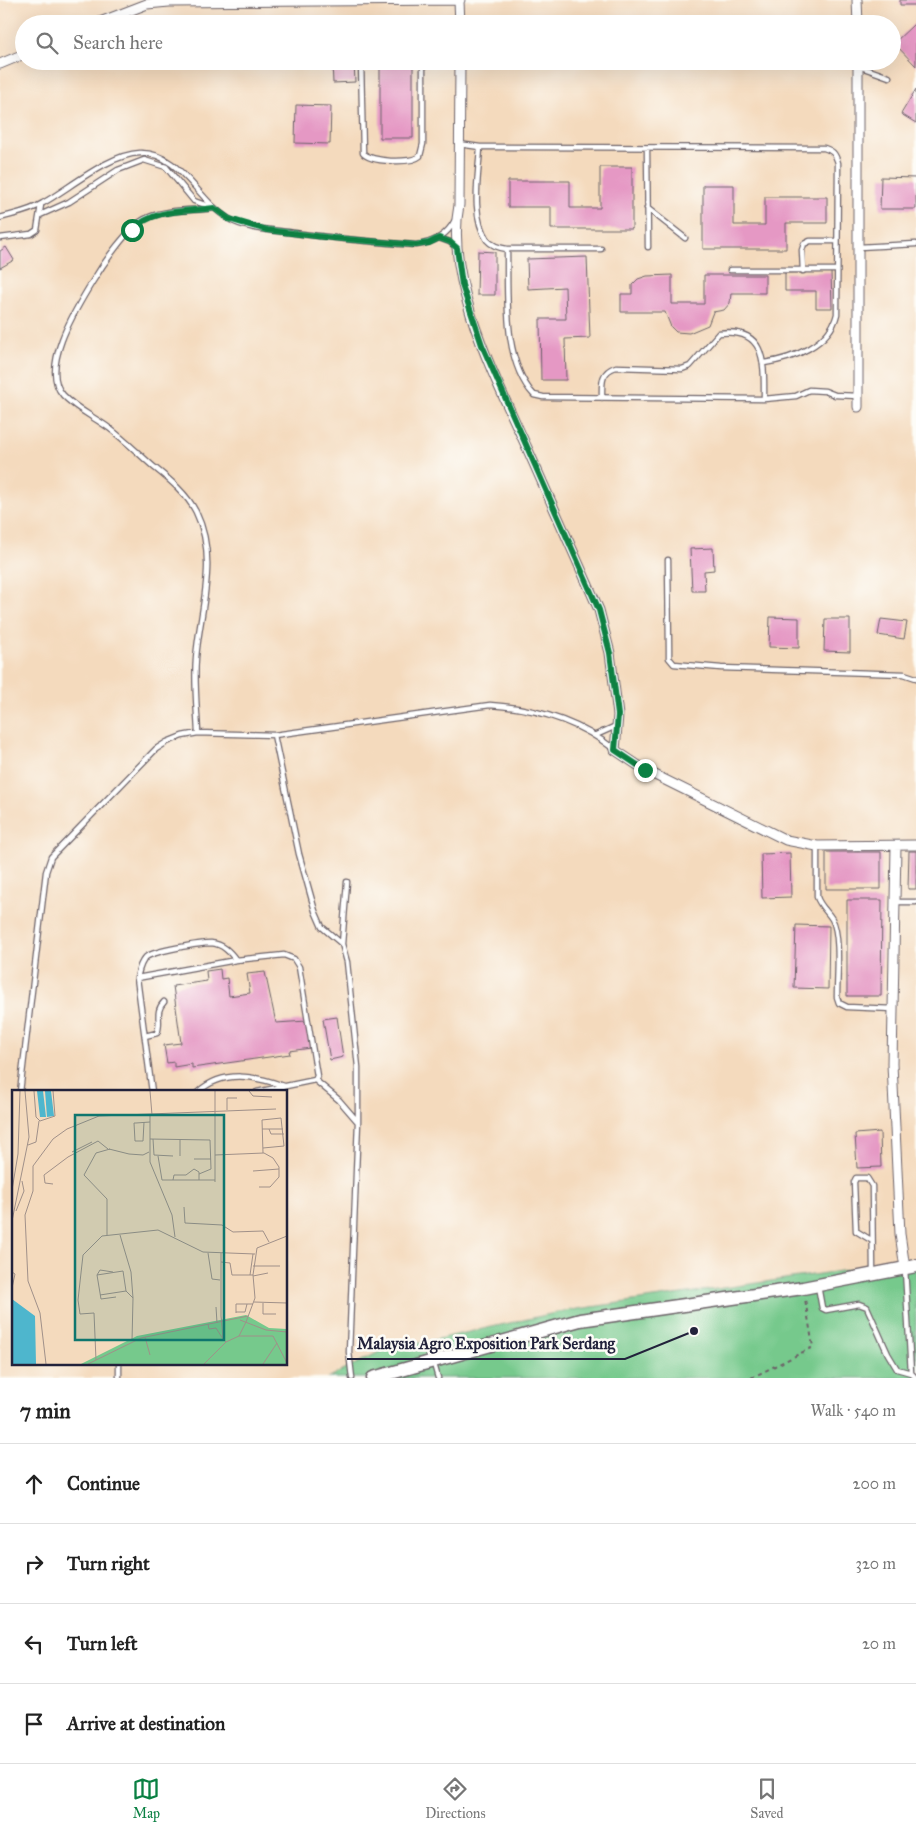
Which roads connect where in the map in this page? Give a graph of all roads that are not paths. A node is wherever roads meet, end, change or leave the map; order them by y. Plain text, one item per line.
1 (460, 0) edge
2 (857, 0) edge
3 (118, 15) edge
4 (460, 15) edge
5 (858, 15) edge
6 (15, 58) edge
7 (0, 64) edge
8 (361, 70) edge
9 (423, 70) edge
10 (460, 70) edge
11 (858, 70) edge
12 (872, 70) edge
13 (889, 77) dead end
14 (459, 144) junction
15 (480, 147) junction
16 (647, 148) junction
17 (41, 205) junction
18 (214, 208) junction
19 (647, 208) junction
20 (40, 215) junction
21 (456, 216) junction
22 (0, 218) edge
23 (0, 238) edge
24 (439, 238) junction
25 (685, 238) dead end
26 (837, 241) junction
27 (916, 244) edge
28 (648, 247) dead end
29 (859, 247) junction
30 (457, 248) junction
31 (508, 249) junction
32 (601, 249) dead end
33 (730, 270) dead end
34 (803, 270) junction
35 (836, 270) junction
36 (764, 363) junction
37 (858, 396) junction
38 (602, 398) junction
39 (764, 399) junction
40 (858, 407) dead end
41 (668, 560) dead end
42 (916, 678) edge
43 (616, 726) junction
44 (198, 733) junction
45 (274, 735) junction
46 (596, 735) junction
47 (615, 750) junction
48 (916, 845) edge
49 (817, 846) junction
50 (896, 846) junction
51 (347, 882) dead end
52 (897, 902) junction
53 (916, 902) edge
54 (342, 944) junction
55 (236, 960) junction
56 (137, 978) junction
57 (164, 1002) dead end
58 (893, 1009) junction
59 (145, 1036) junction
60 (315, 1080) junction
61 (285, 1087) junction
62 (20, 1090) edge
63 (152, 1090) edge
64 (201, 1090) edge
65 (269, 1090) edge
66 (358, 1122) junction
67 (871, 1240) junction
68 (910, 1267) edge
69 (873, 1274) junction
70 (817, 1284) junction
71 (433, 1360) junction
72 (911, 1373) junction
73 (352, 1378) edge
74 (373, 1378) edge
75 (438, 1378) edge
76 (916, 1378) edge

1 - 3 street
1 - 4 street
2 - 5 street
6 - 7 street
8 - 9 lane
10 - 14 street
11 - 29 street
12 - 13 lane
14 - 15 lane
14 - 21 street
15 - 16 lane
15 - 31 lane
16 - 19 lane
16 - 26 lane
17 - 18 lane
17 - 20 lane
17 - 22 lane
18 - 20 lane
18 - 24 lane
18 - 44 lane
19 - 25 lane
19 - 28 lane
20 - 23 lane
21 - 24 lane
21 - 30 street
24 - 30 lane
26 - 34 lane
26 - 35 lane
27 - 29 lane
29 - 37 street
30 - 43 street
31 - 32 lane
31 - 38 lane
33 - 34 lane
34 - 35 lane
35 - 36 lane
36 - 38 lane
36 - 39 lane
37 - 39 lane
37 - 40 street
38 - 39 lane
41 - 42 lane
43 - 46 lane
43 - 47 street
44 - 45 lane
44 - 62 lane
45 - 46 lane
45 - 54 lane
46 - 47 lane
47 - 49 street
48 - 50 street
49 - 50 street
49 - 58 lane
50 - 52 street
51 - 54 lane
52 - 53 lane
52 - 58 street
54 - 66 lane
55 - 56 lane
55 - 56 lane
55 - 60 lane
56 - 59 lane
57 - 59 lane
58 - 68 street
59 - 63 lane
60 - 61 lane
60 - 66 lane
61 - 64 lane
61 - 65 lane
66 - 73 lane
67 - 67 lane
67 - 69 lane
68 - 69 street
68 - 72 lane
69 - 70 street
70 - 71 street
70 - 72 lane
71 - 74 street
71 - 75 lane
72 - 76 lane

